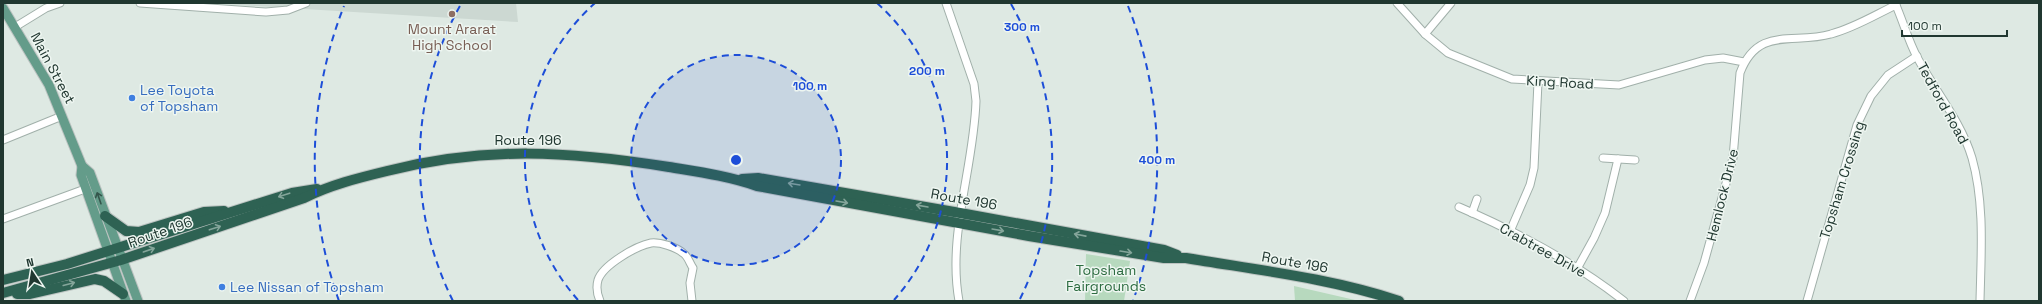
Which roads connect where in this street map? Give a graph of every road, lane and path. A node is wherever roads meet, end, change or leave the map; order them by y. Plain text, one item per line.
1 (60, 3) edge
2 (140, 3) edge
3 (306, 3) edge
4 (946, 3) edge
5 (1397, 3) edge
6 (1451, 3) edge
7 (1896, 4) edge
8 (3, 8) edge
9 (15, 26) junction
10 (1425, 34) junction
11 (1917, 56) junction
12 (1744, 62) junction
13 (1538, 82) junction
14 (62, 116) junction
15 (3, 140) edge
16 (1604, 158) dead end
17 (1618, 159) junction
18 (1635, 160) dead end
19 (82, 166) junction
20 (736, 179) junction
21 (85, 189) junction
22 (323, 189) junction
23 (1477, 199) dead end
24 (1458, 207) dead end
25 (238, 210) junction
26 (960, 213) junction
27 (1472, 213) junction
28 (106, 216) junction
29 (4, 217) edge
30 (960, 223) junction
31 (1511, 229) junction
32 (112, 249) junction
33 (1186, 258) junction
34 (116, 261) junction
35 (1578, 267) junction
36 (3, 280) edge
37 (3, 294) edge
38 (125, 298) edge
39 (138, 301) edge
40 (600, 301) edge
41 (692, 301) edge
42 (959, 301) edge
43 (1399, 301) edge
44 (1624, 301) edge
45 (1690, 301) edge
46 (1807, 301) edge
47 (1980, 301) edge

1 - 9 street
2 - 3 street
4 - 26 street
5 - 10 street, King Road
6 - 10 street
7 - 11 street, Tedford Road
7 - 12 street
8 - 9 main road, Main Street
9 - 14 main road, Main Street
10 - 13 street, King Road
11 - 46 street, Topsham Crossing
11 - 47 street, Tedford Road
12 - 13 street, King Road
12 - 45 street, Hemlock Drive
13 - 31 street
14 - 15 street
14 - 19 main road, Main Street
16 - 17 street
17 - 18 street
17 - 35 street
19 - 21 main road, Main Street
28 -> 19 main road, Main Street
20 - 22 highway, Route 196
26 -> 20 highway, Route 196
20 -> 30 highway, Route 196
21 - 29 street
21 - 32 main road, Main Street
22 -> 25 highway, Route 196
34 -> 22 highway, Route 196
23 - 27 street
24 - 27 street, Crabtree Drive
25 - 28 highway
25 - 32 highway, Route 196
26 - 30 street
33 -> 26 highway, Route 196
27 - 31 street, Crabtree Drive
28 - 32 main road, Main Street
30 -> 33 highway, Route 196
30 - 42 street
31 - 35 street, Crabtree Drive
32 - 34 main road, Main Street
32 - 36 highway, Route 196
33 - 43 highway, Route 196
34 - 37 highway, Route 196
34 - 38 main road, Main Street
34 - 39 main road, Main Street
35 - 44 street, Crabtree Drive
37 -> 38 highway
40 - 41 street

